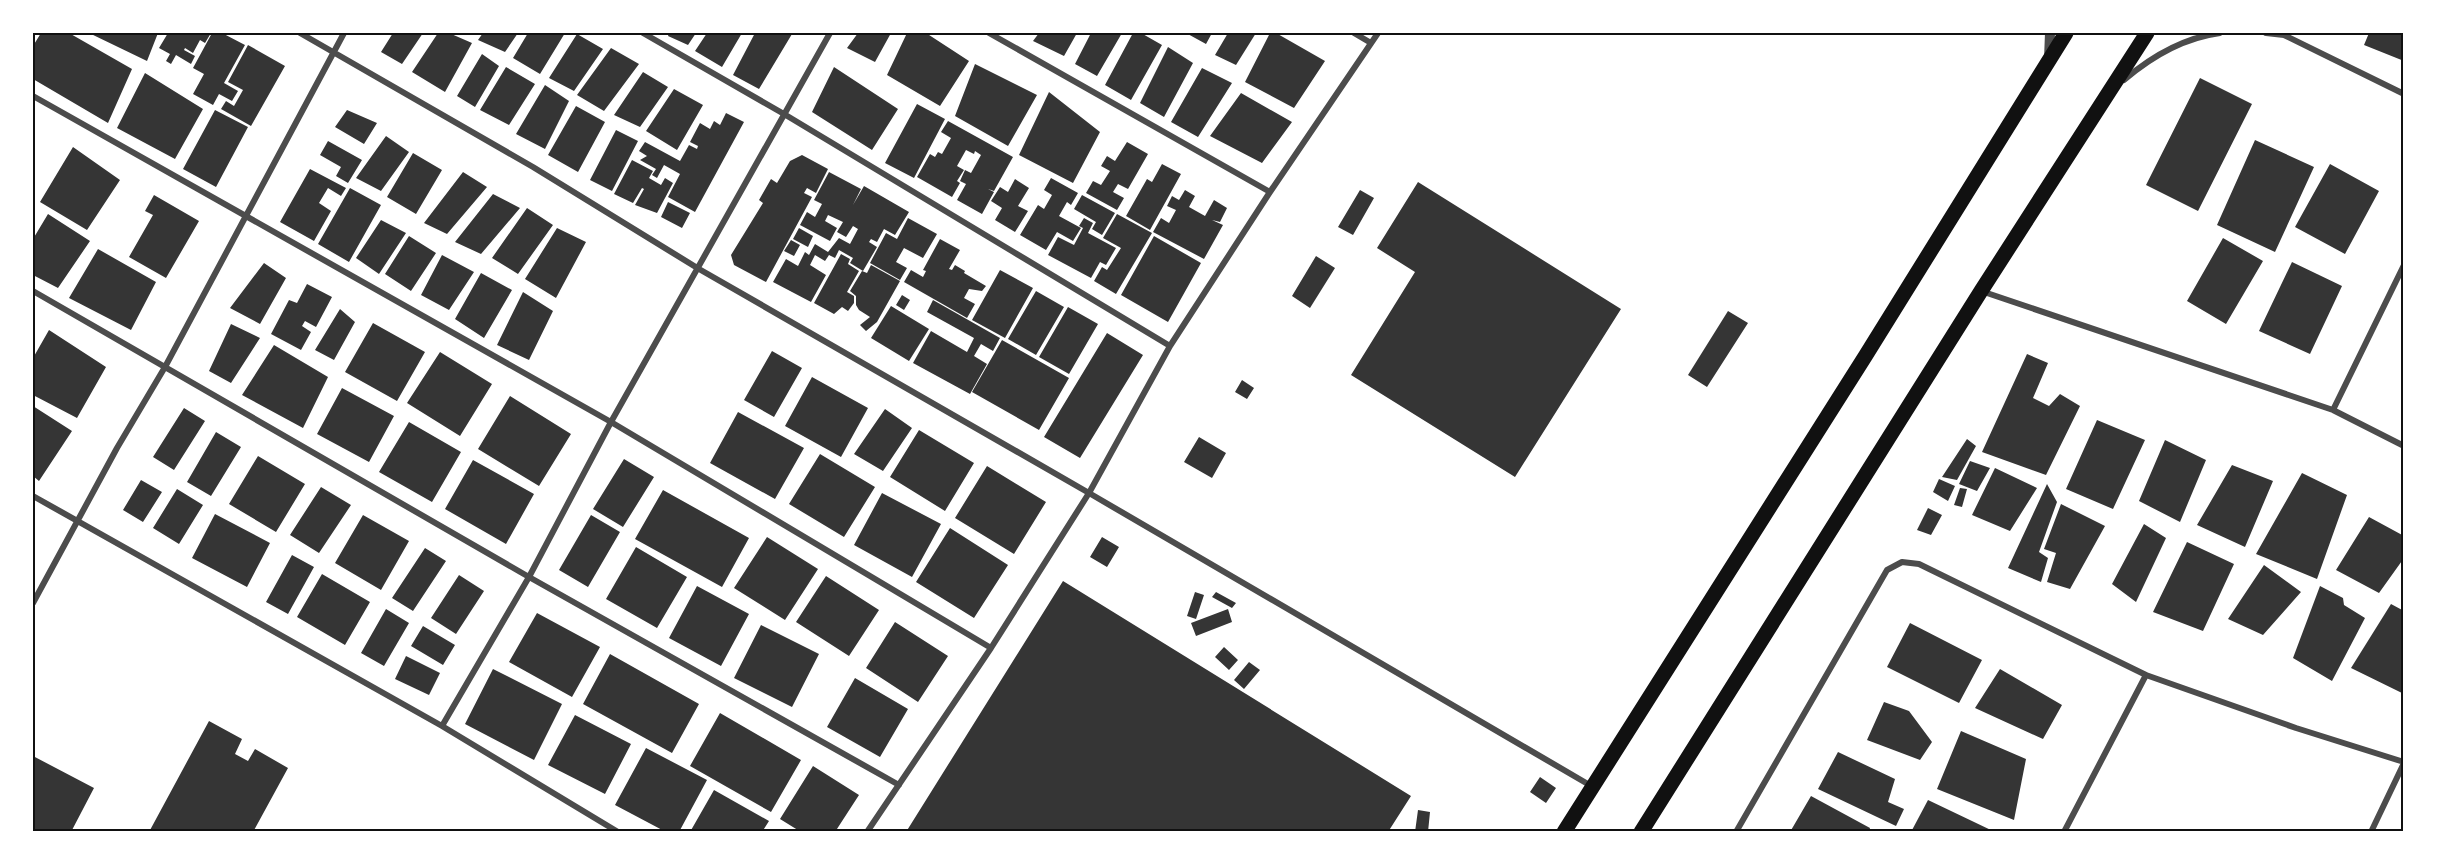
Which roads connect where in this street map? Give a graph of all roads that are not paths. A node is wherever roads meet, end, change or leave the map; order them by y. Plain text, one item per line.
1 (300, 33) edge
2 (344, 33) edge
3 (643, 33) edge
4 (830, 33) edge
5 (989, 33) edge
6 (1354, 33) edge
7 (1378, 33) edge
8 (2050, 33) edge
9 (2066, 33) edge
10 (2147, 33) edge
11 (2220, 33) edge
12 (2266, 33) edge
13 (2283, 34) edge
14 (1371, 43) junction
15 (333, 52) junction
16 (2049, 59) junction
17 (2108, 94) junction
18 (2404, 94) edge
19 (33, 96) edge
20 (784, 114) junction
21 (1270, 192) junction
22 (245, 215) junction
23 (2404, 265) edge
24 (699, 269) junction
25 (33, 291) edge
26 (1981, 291) junction
27 (1170, 346) junction
28 (165, 367) junction
29 (2333, 410) junction
30 (612, 422) junction
31 (2404, 446) edge
32 (1089, 493) junction
33 (33, 496) edge
34 (77, 522) junction
35 (530, 577) junction
36 (33, 603) edge
37 (991, 648) junction
38 (2146, 675) junction
39 (442, 726) junction
40 (2404, 763) edge
41 (899, 785) junction
42 (1593, 787) junction
43 (618, 832) edge
44 (867, 832) edge
45 (1563, 832) edge
46 (1641, 832) edge
47 (1736, 832) edge
48 (2064, 832) edge
49 (2371, 832) edge

1 - 15 street
2 - 15 street
3 - 20 street
4 - 20 street
5 - 21 street
6 - 14 street
7 - 14 street
8 - 16 street
9 - 16 main road
10 - 17 main road
11 - 17 street
12 - 13 street
13 - 18 street
14 - 21 street
15 - 22 street
15 - 24 street
16 - 42 main road
17 - 26 main road
19 - 22 street
20 - 24 street
20 - 27 street
21 - 27 street
22 - 28 street
22 - 30 street
23 - 29 street
24 - 30 street
24 - 32 street
25 - 28 street
26 - 29 street
26 - 46 main road
27 - 32 street
28 - 34 street
28 - 35 street
29 - 31 street
30 - 35 street
30 - 37 street
32 - 37 street
32 - 42 street
33 - 34 street
34 - 36 street
34 - 39 street
35 - 39 street
35 - 41 street
37 - 41 street
38 - 40 street
38 - 47 street
38 - 48 street
39 - 43 street
40 - 49 street
41 - 44 street
42 - 45 main road

